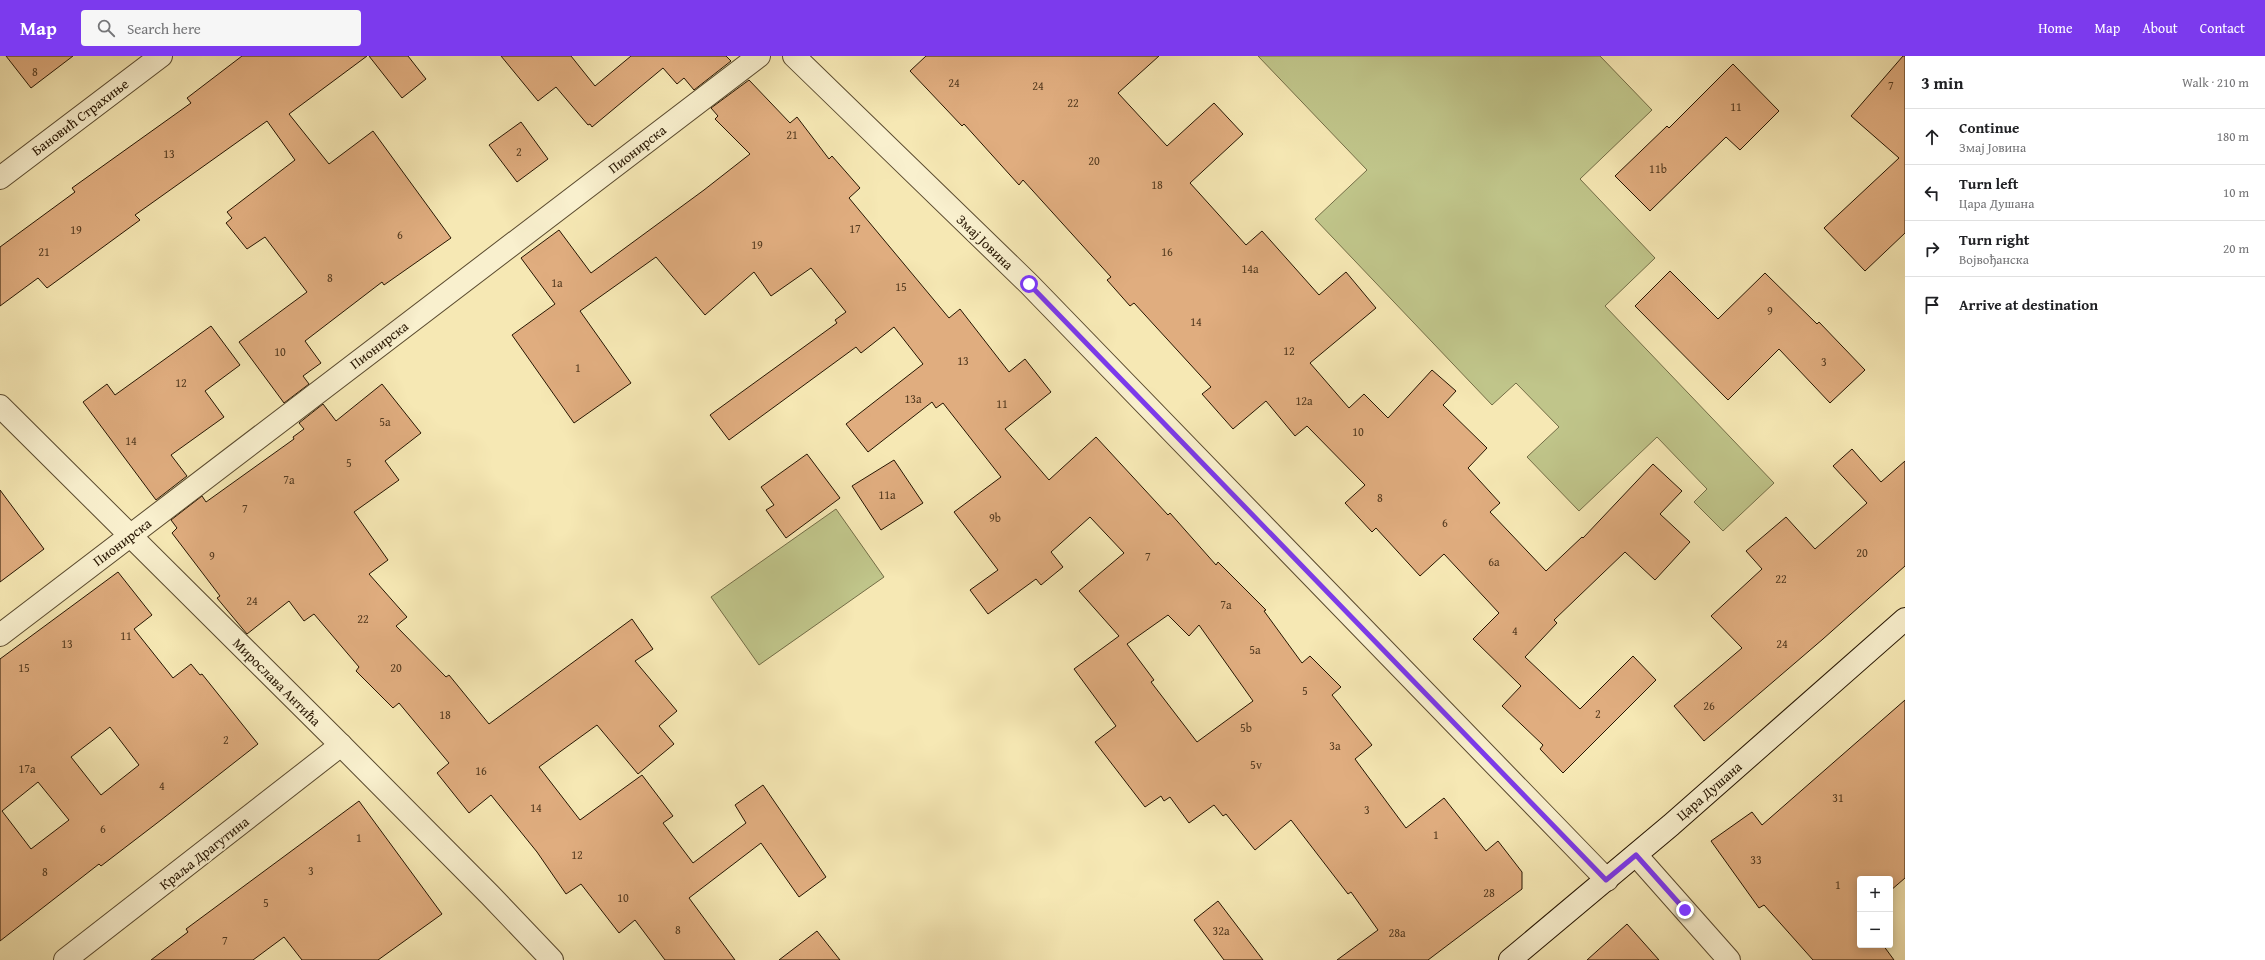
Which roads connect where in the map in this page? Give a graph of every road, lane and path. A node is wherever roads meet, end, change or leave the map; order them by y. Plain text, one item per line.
1 (161, 56) edge
2 (759, 56) edge
3 (794, 56) edge
4 (3, 171) edge
5 (0, 406) edge
6 (129, 537) junction
7 (1905, 619) edge
8 (0, 635) edge
9 (341, 745) junction
10 (1636, 855) junction
11 (1606, 880) junction
12 (65, 960) edge
13 (552, 960) edge
14 (1510, 960) edge
15 (1729, 960) edge

1 - 4 street, Бановић Страхиње
2 - 6 street, Пионирска
3 - 11 street, Змај Јовина
5 - 6 street, Мирослава Антића
6 - 8 street, Пионирска
6 - 9 street, Мирослава Антића
7 - 10 street, Цара Душана
9 - 12 street, Краља Драгутина
9 - 13 street, Мирослава Антића
10 - 11 street, Цара Душана
10 - 15 street
11 - 14 street, Цара Душана

